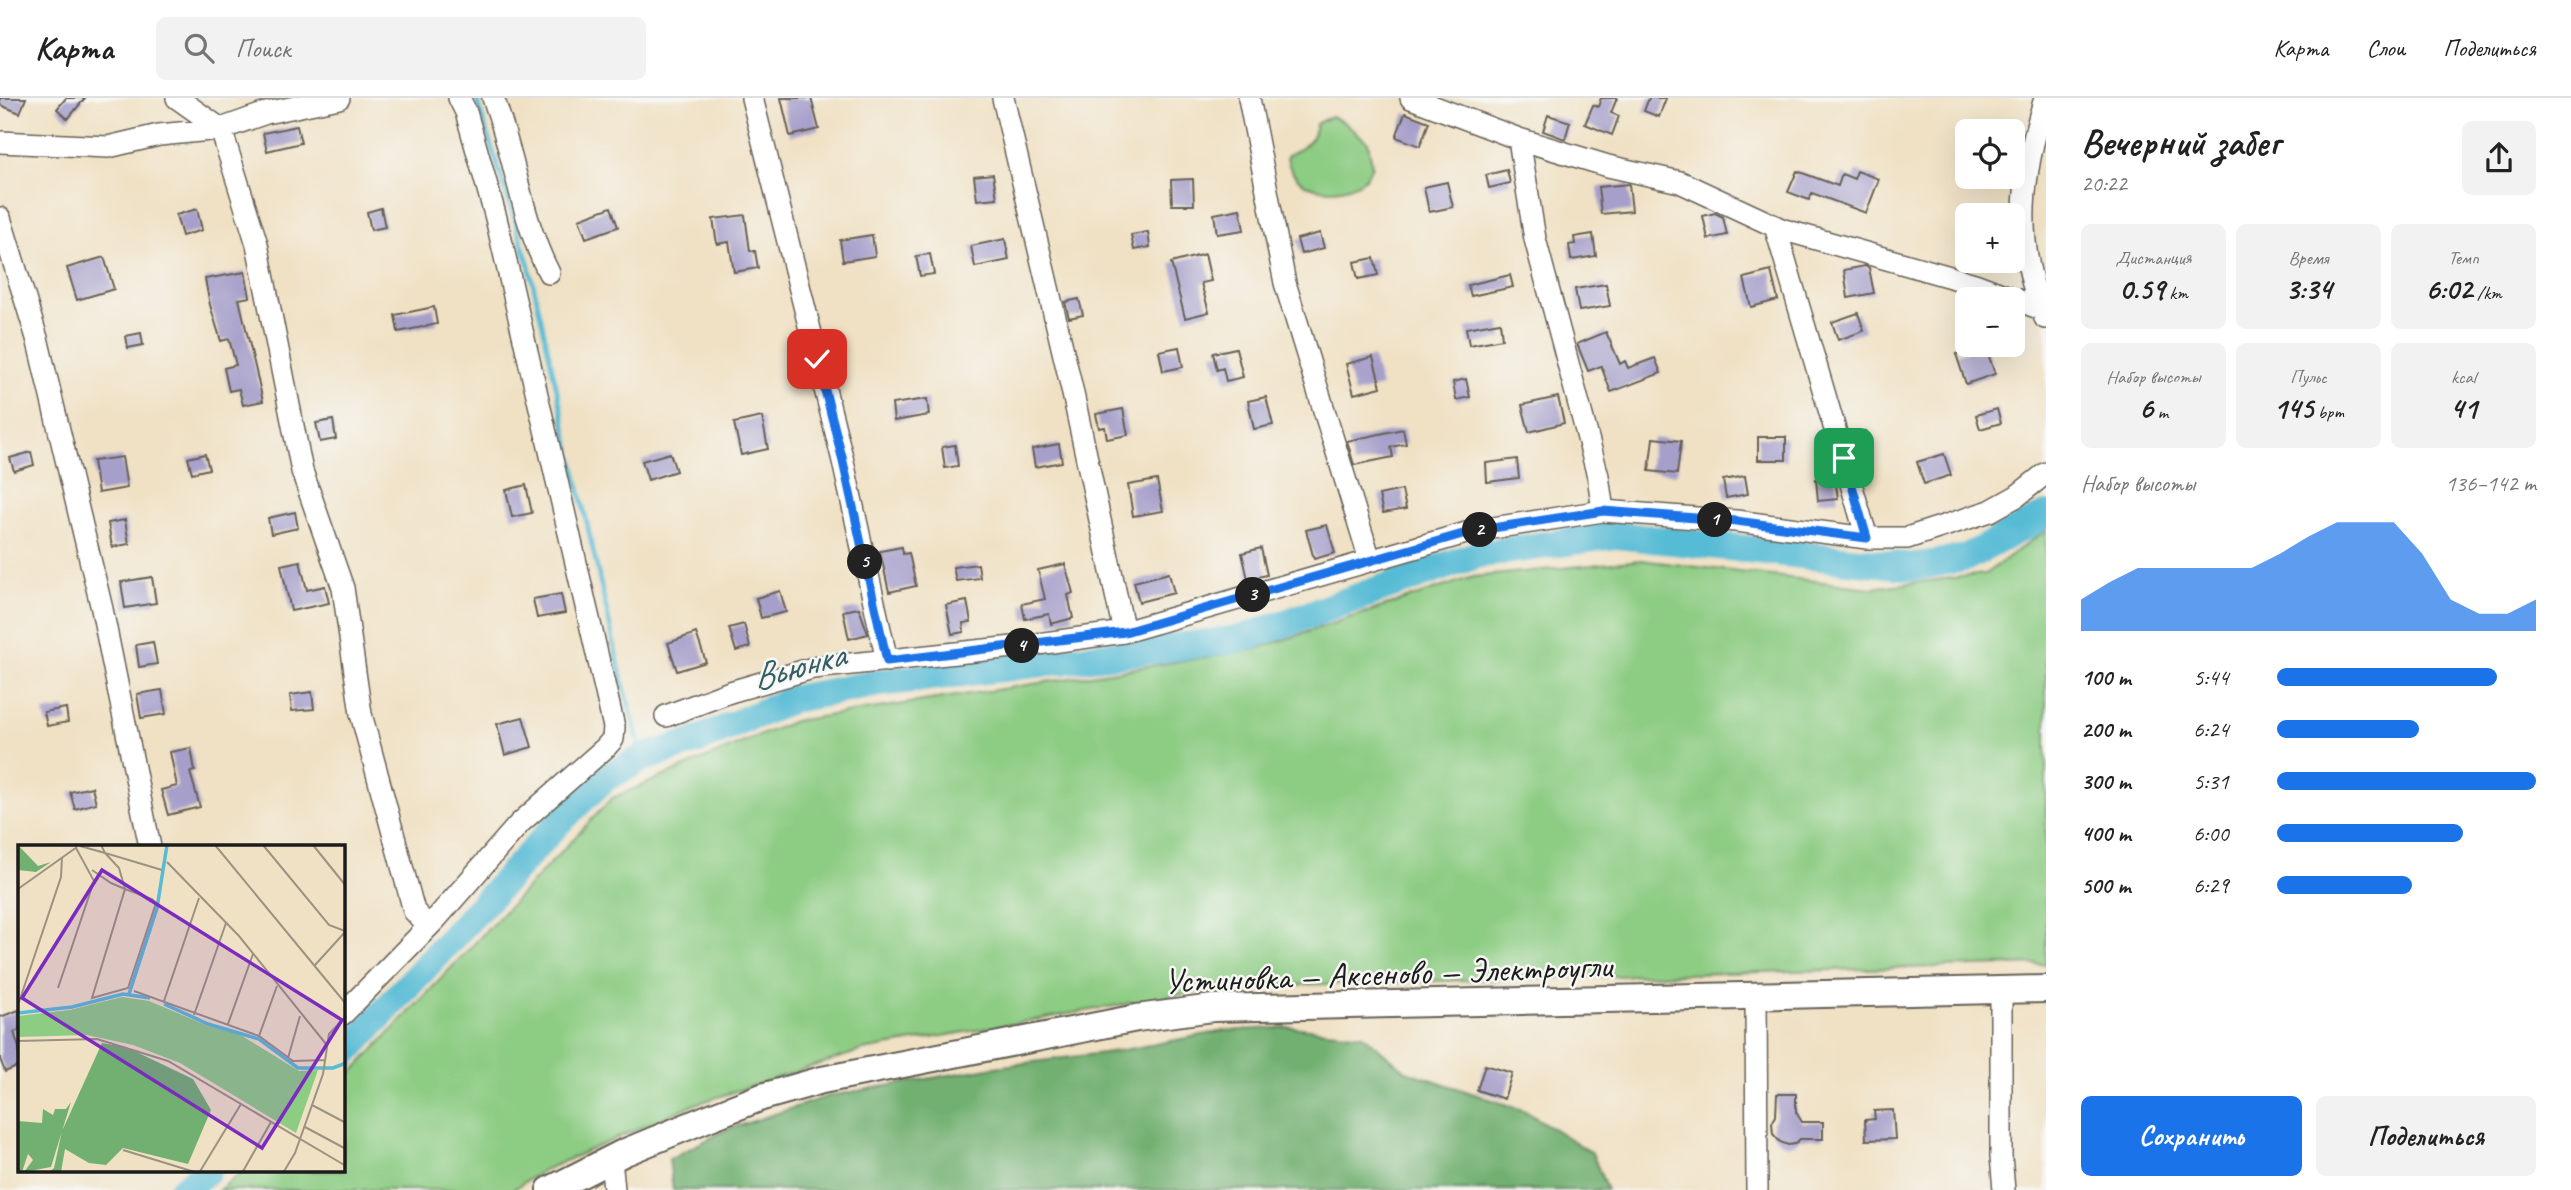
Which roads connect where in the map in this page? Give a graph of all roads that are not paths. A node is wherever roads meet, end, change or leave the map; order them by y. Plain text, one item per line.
1 (177, 98) edge
2 (339, 98) edge
3 (459, 98) edge
4 (493, 98) edge
5 (751, 98) edge
6 (1003, 98) edge
7 (1249, 98) edge
8 (1411, 98) edge
9 (2045, 98) edge
10 (221, 129) junction
11 (1519, 139) junction
12 (0, 142) edge
13 (0, 219) edge
14 (1774, 226) junction
15 (550, 273) dead end
16 (2044, 314) edge
17 (2046, 473) edge
18 (1603, 511) junction
19 (1867, 538) junction
20 (1370, 560) junction
21 (1125, 632) junction
22 (887, 661) junction
23 (666, 716) dead end
24 (150, 845) edge
25 (435, 920) junction
26 (2001, 989) junction
27 (2046, 989) edge
28 (1756, 996) junction
29 (345, 1012) edge
30 (611, 1160) junction
31 (614, 1189) edge
32 (550, 1190) edge
33 (1757, 1190) edge
34 (2004, 1190) edge

1 - 10 street
2 - 10 street
3 - 25 street
4 - 15 street
5 - 22 street
6 - 21 street
7 - 20 street
8 - 11 street
9 - 16 street
10 - 12 street
10 - 25 street
11 - 14 street
11 - 18 street
13 - 24 street
14 - 16 street
14 - 19 street
17 - 19 street
18 - 19 street
18 - 20 street
20 - 21 street
21 - 22 street
22 - 23 street
25 - 29 street
26 - 27 main road, Устиновка — Аксеново — Электроугли
26 - 28 main road, Устиновка — Аксеново — Электроугли
26 - 34 street
28 - 30 main road, Устиновка — Аксеново — Электроугли
28 - 33 street
30 - 31 street
30 - 32 main road, Устиновка — Аксеново — Электроугли

